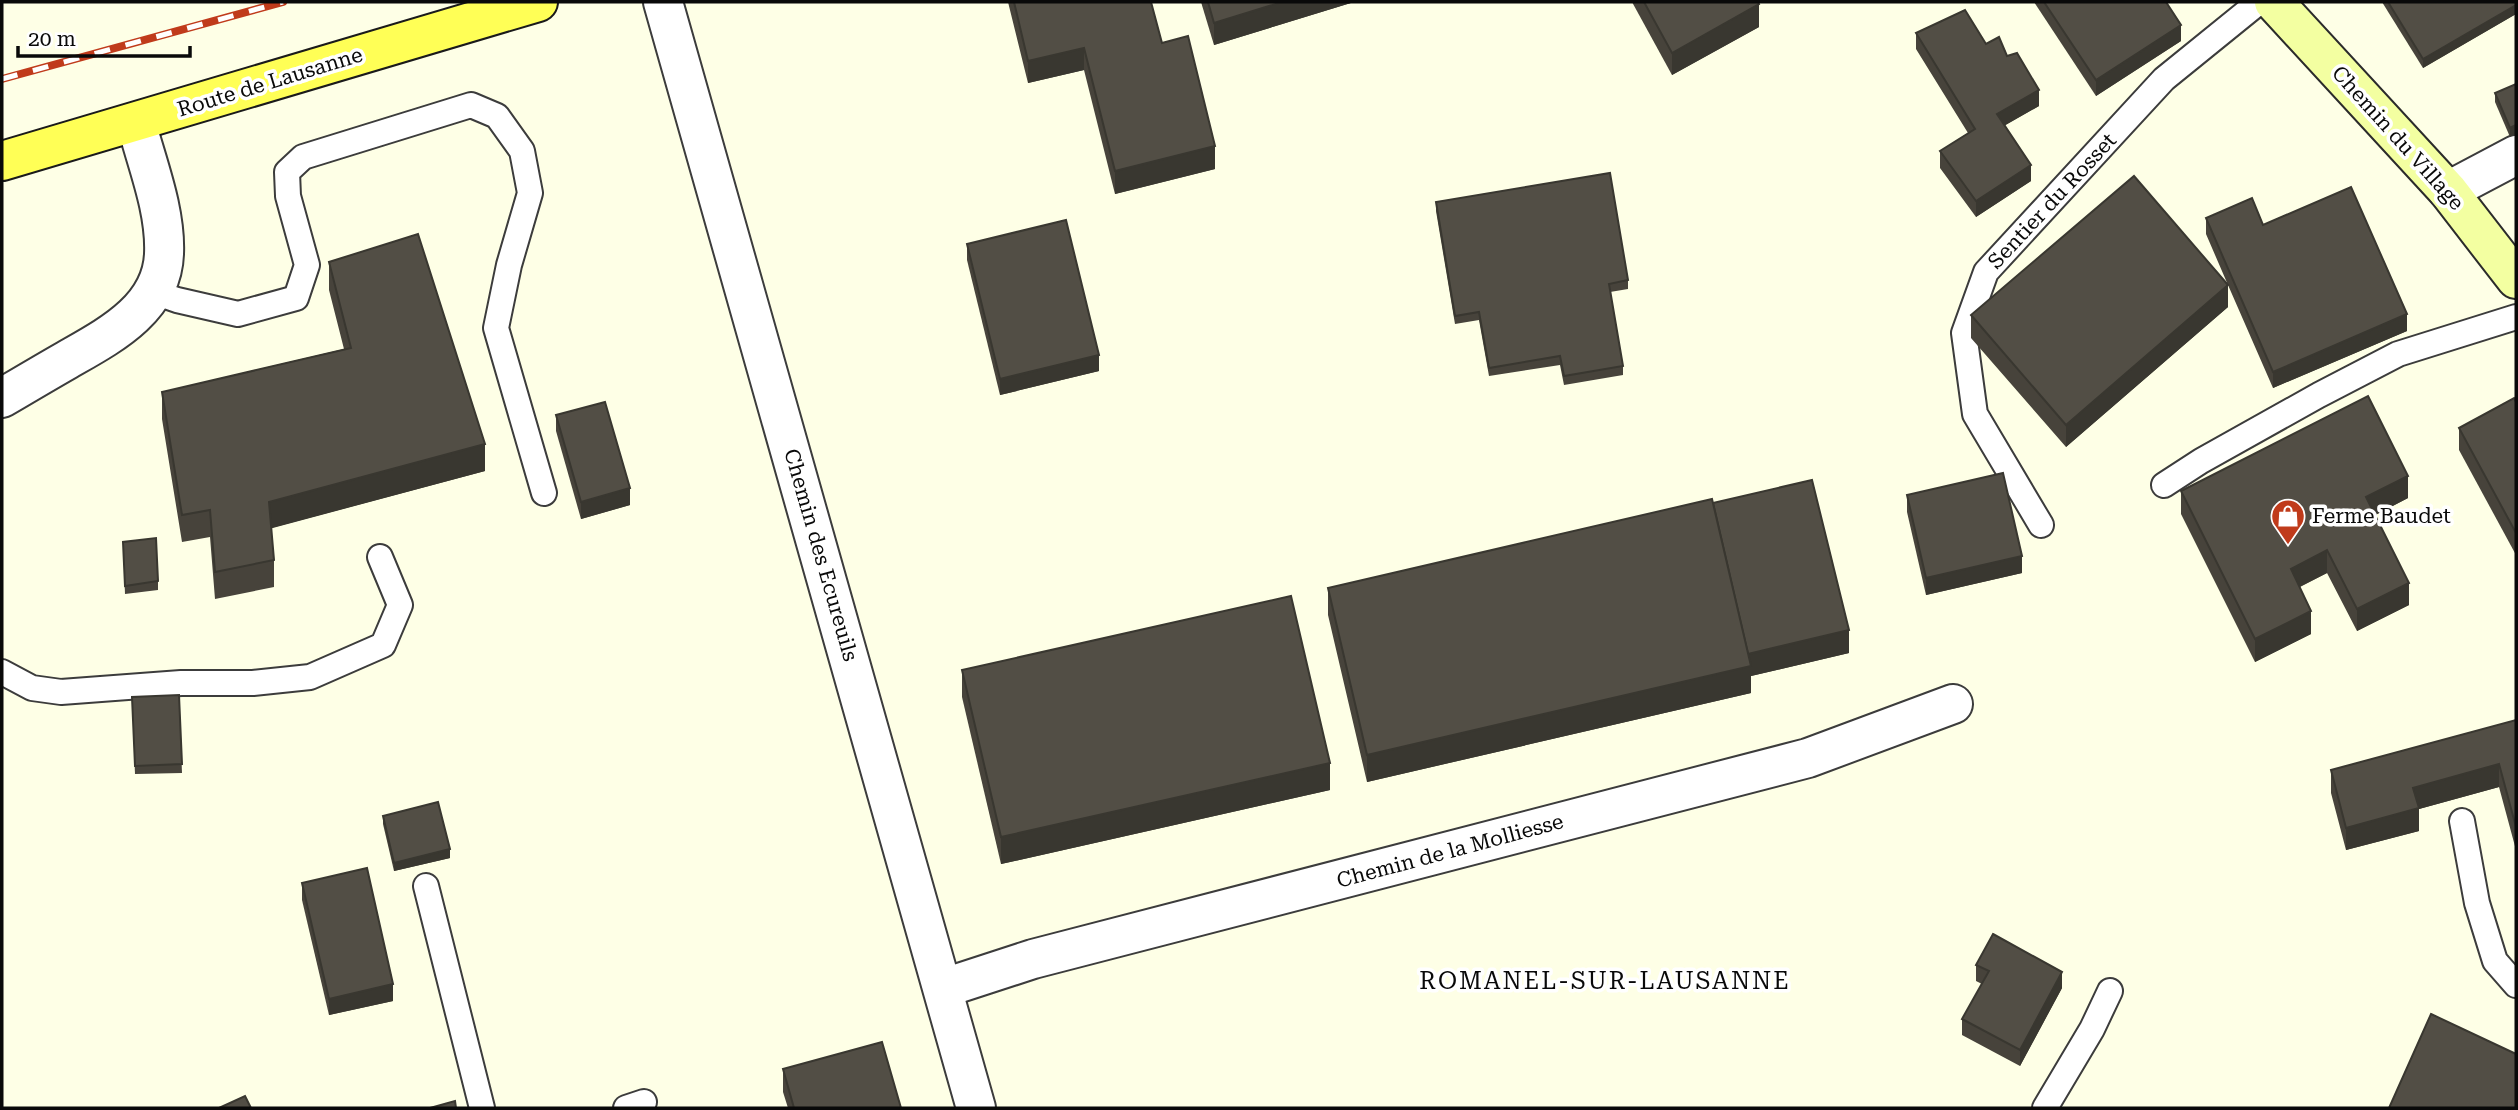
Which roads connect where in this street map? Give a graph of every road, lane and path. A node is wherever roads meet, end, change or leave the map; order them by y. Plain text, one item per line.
1 (538, 2) edge
2 (663, 2) edge
3 (2259, 2) edge
4 (2274, 2) edge
5 (135, 122) junction
6 (2516, 156) edge
7 (2, 161) edge
8 (2448, 191) junction
9 (2516, 279) edge
10 (154, 292) junction
11 (2516, 317) edge
12 (2, 397) edge
13 (2164, 485) dead end
14 (544, 493) dead end
15 (2040, 525) dead end
16 (380, 557) dead end
17 (2, 672) edge
18 (1953, 704) dead end
19 (2462, 821) dead end
20 (426, 886) dead end
21 (2516, 985) edge
22 (944, 988) junction
23 (2110, 990) dead end
24 (482, 1108) edge
25 (976, 1108) edge
26 (2045, 1108) edge

1 - 5 main road, Route de Lausanne
2 - 22 street, Chemin des Ecureuils
3 - 15 lane, Sentier du Rosset
4 - 8 street, Chemin du Village
5 - 7 main road, Route de Lausanne
5 - 10 street
6 - 8 street
8 - 9 street, Chemin du Village
10 - 12 street
10 - 14 lane
11 - 13 lane
16 - 17 lane
18 - 22 street, Chemin de la Molliesse
19 - 21 lane
20 - 24 lane
22 - 25 street, Chemin des Ecureuils
23 - 26 lane

